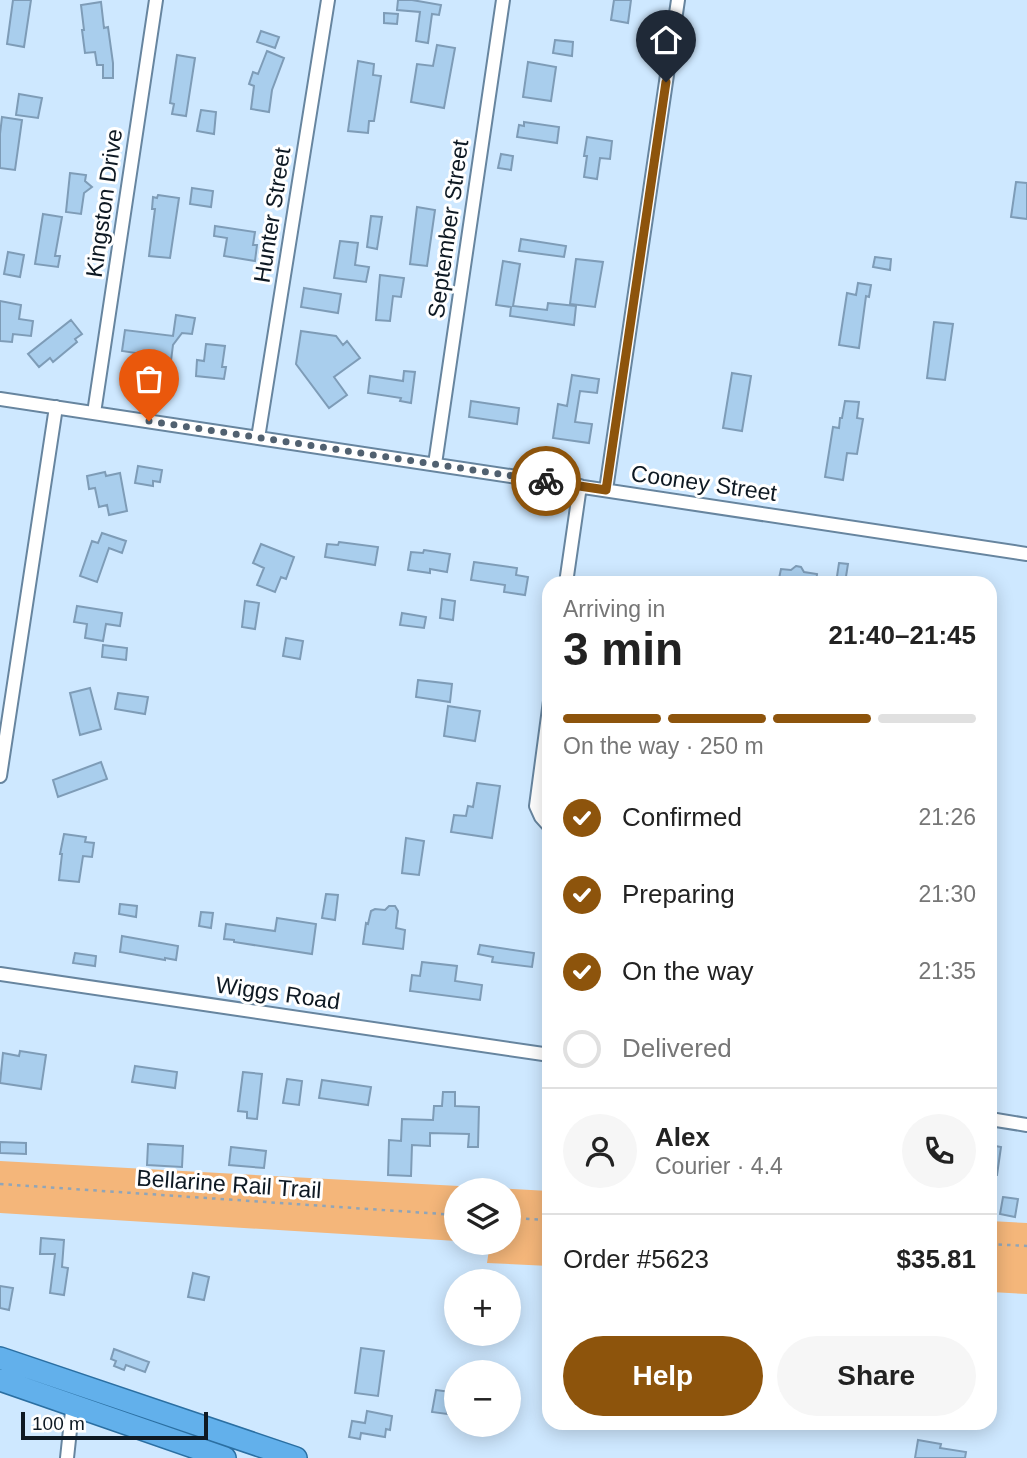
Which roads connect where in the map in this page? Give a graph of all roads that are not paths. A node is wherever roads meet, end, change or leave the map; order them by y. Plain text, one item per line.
1 (156, 0) edge
2 (328, 0) edge
3 (503, 0) edge
4 (678, 0) edge
5 (0, 399) edge
6 (56, 407) junction
7 (94, 413) junction
8 (258, 438) junction
9 (435, 464) junction
10 (580, 486) junction
11 (606, 490) junction
12 (1027, 554) edge
13 (567, 576) edge
14 (542, 761) edge
15 (0, 776) edge
16 (542, 818) edge
17 (0, 974) edge
18 (542, 1054) edge
19 (997, 1120) edge
20 (1027, 1125) edge
21 (0, 1358) edge
22 (0, 1380) edge
23 (75, 1384) junction
24 (73, 1406) junction
25 (67, 1458) edge
26 (225, 1458) edge
27 (296, 1458) edge

1 - 7 street, Kingston Drive
2 - 8 street, Hunter Street
3 - 9 street, September Street
4 - 11 street
5 - 6 street, Cooney Street
6 - 7 street, Cooney Street
6 - 15 street
7 - 8 street, Cooney Street
8 - 9 street, Cooney Street
9 - 10 street, Cooney Street
10 - 11 street, Cooney Street
10 - 13 street
11 - 12 street, Cooney Street
14 - 16 street
17 - 18 street, Wiggs Road
19 - 20 street
21 - 23 highway
22 - 24 highway
23 - 24 street
23 - 27 highway
24 - 25 street
24 - 26 highway

